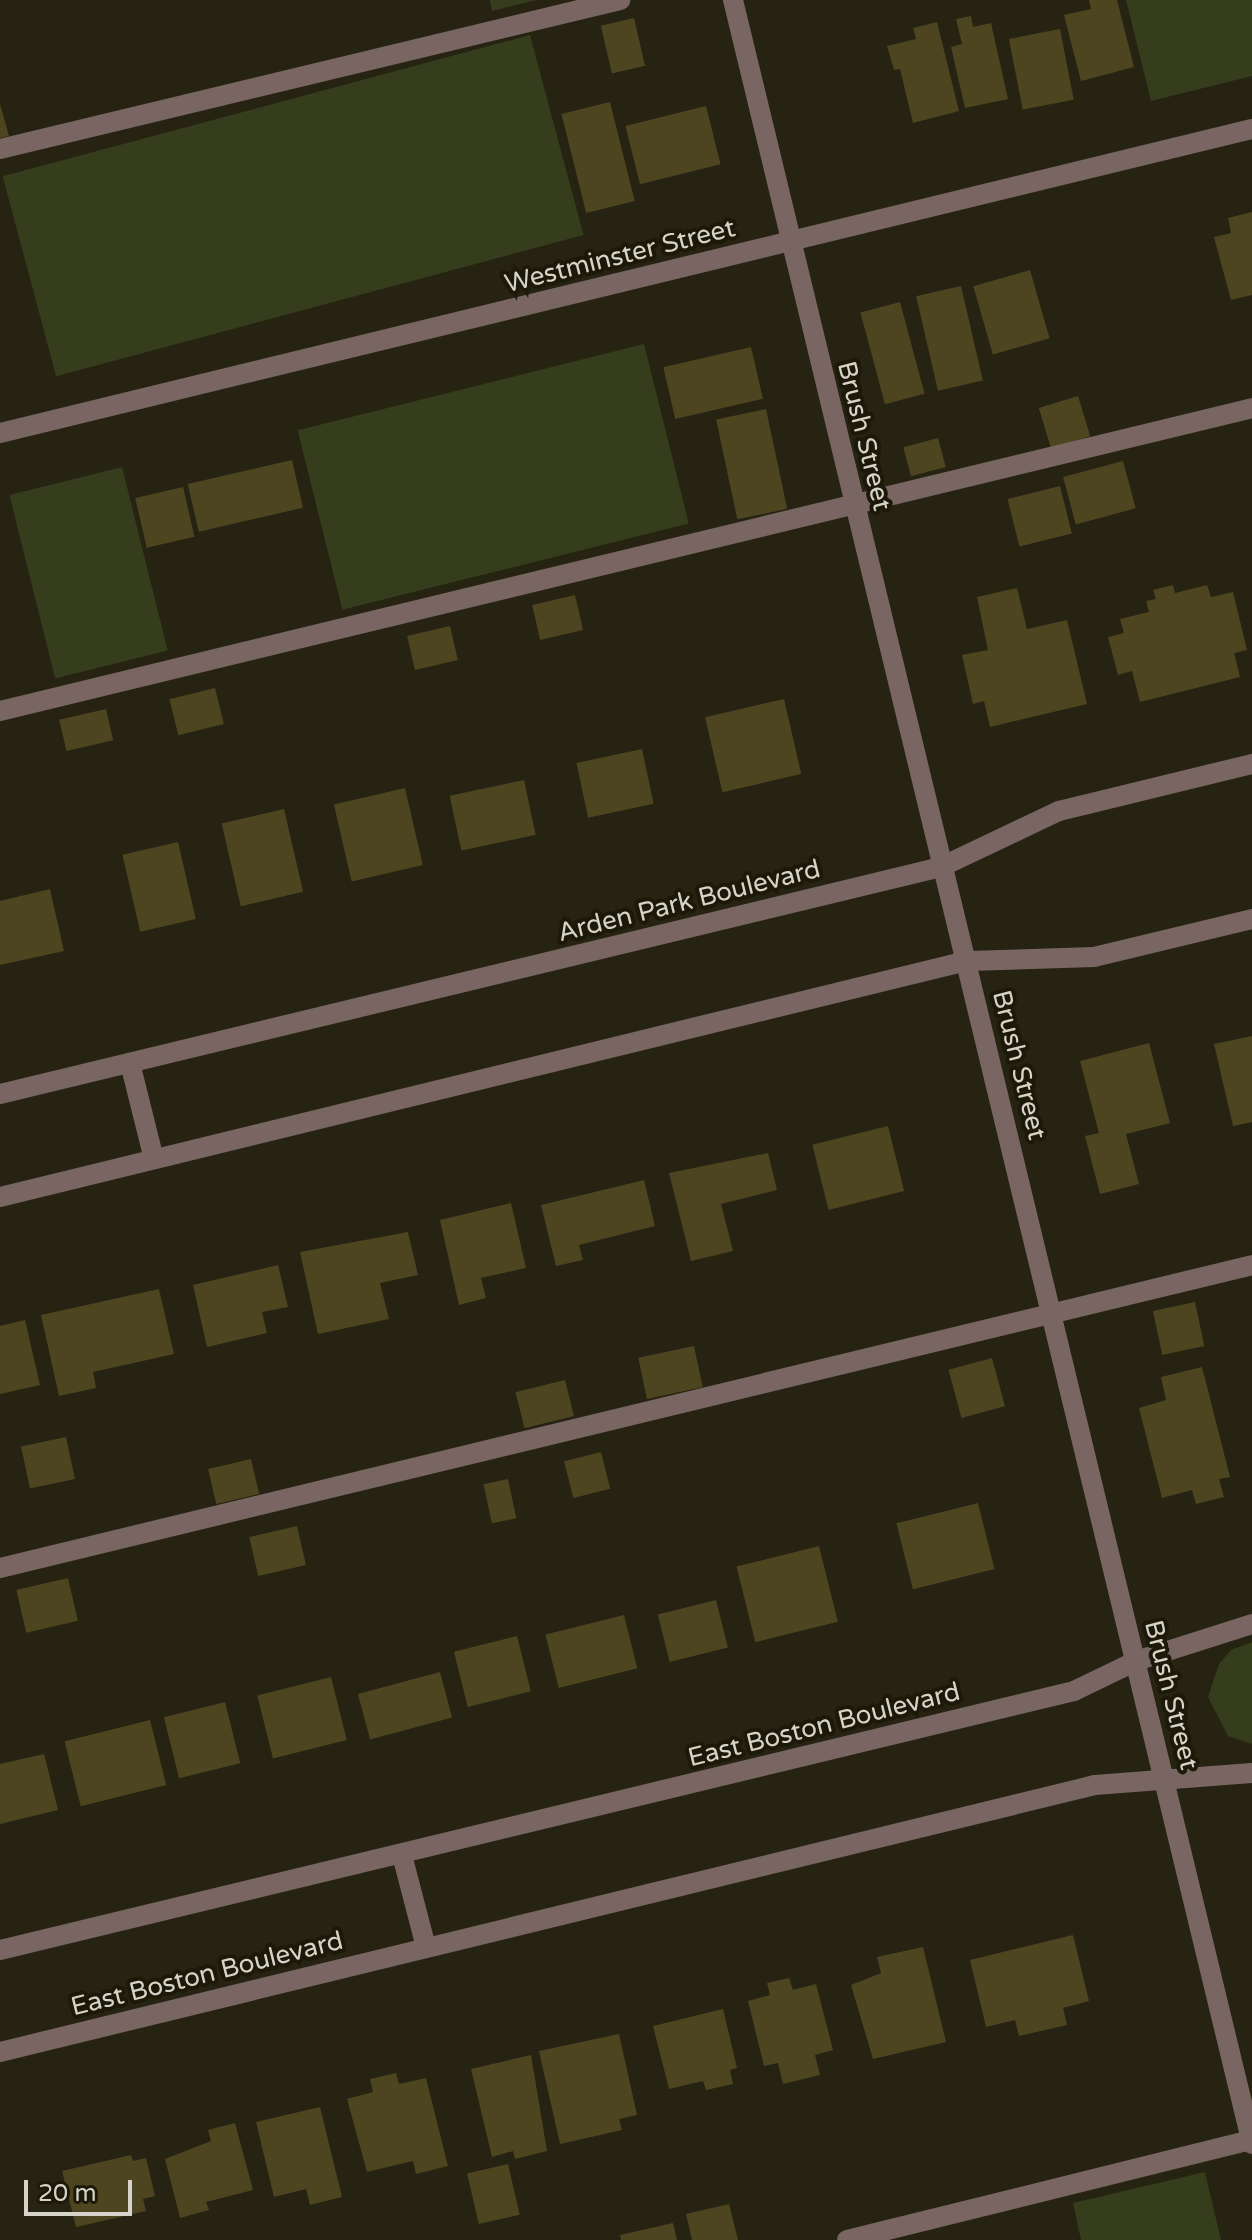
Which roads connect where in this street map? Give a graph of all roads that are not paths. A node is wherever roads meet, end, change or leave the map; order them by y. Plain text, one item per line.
1 (620, 0) edge
2 (733, 0) edge
3 (1252, 129) edge
4 (0, 149) edge
5 (790, 241) junction
6 (1252, 408) edge
7 (0, 433) edge
8 (853, 504) junction
9 (0, 711) edge
10 (1252, 764) edge
11 (941, 867) junction
12 (1252, 919) edge
13 (967, 961) junction
14 (130, 1063) junction
15 (0, 1094) edge
16 (154, 1159) junction
17 (0, 1197) edge
18 (1252, 1265) edge
19 (1052, 1313) junction
20 (0, 1568) edge
21 (1252, 1624) edge
22 (1136, 1661) junction
23 (1252, 1773) edge
24 (1165, 1782) junction
25 (402, 1855) junction
26 (426, 1947) junction
27 (0, 1950) edge
28 (0, 2052) edge
29 (1252, 2141) edge
30 (847, 2240) edge

1 - 4 street
2 - 5 street, Brush Street
3 - 5 street, Westminster Street
5 - 7 street, Westminster Street
5 - 8 street, Brush Street
6 - 8 street
8 - 9 street
8 - 11 street, Brush Street
10 - 11 street, Arden Park Boulevard
11 - 13 street, Brush Street
11 - 14 street, Arden Park Boulevard
12 - 13 street
13 - 16 street
13 - 19 street, Brush Street
14 - 15 street, Arden Park Boulevard
14 - 16 street
16 - 17 street
18 - 19 street
19 - 20 street
19 - 22 street, Brush Street
21 - 22 street, East Boston Boulevard
22 - 24 street, Brush Street
22 - 25 street, East Boston Boulevard
23 - 24 street, East Boston Boulevard
24 - 26 street, East Boston Boulevard
24 - 29 street, Brush Street
25 - 26 street
25 - 27 street, East Boston Boulevard
26 - 28 street, East Boston Boulevard
29 - 30 street

